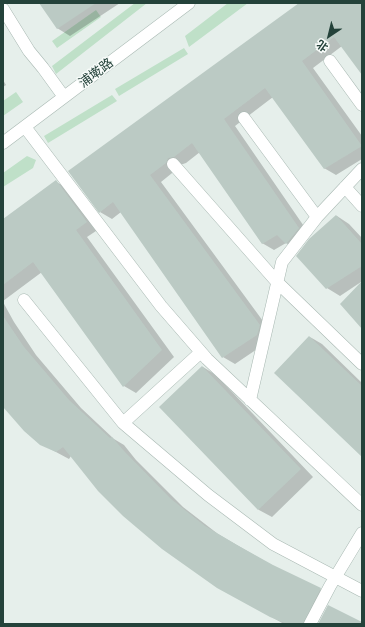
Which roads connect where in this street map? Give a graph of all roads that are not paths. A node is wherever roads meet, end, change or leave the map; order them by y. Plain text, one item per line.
1 (189, 3) edge
2 (3, 9) edge
3 (330, 61) dead end
4 (64, 97) junction
5 (362, 105) edge
6 (244, 118) dead end
7 (25, 127) junction
8 (3, 143) edge
9 (173, 164) dead end
10 (362, 170) edge
11 (345, 187) junction
12 (362, 206) edge
13 (317, 217) junction
14 (277, 282) junction
15 (24, 300) dead end
16 (201, 352) junction
17 (362, 364) edge
18 (250, 400) junction
19 (123, 423) junction
20 (362, 505) edge
21 (362, 533) edge
22 (336, 577) junction
23 (362, 591) edge
24 (310, 624) edge

1 - 4 street, 浦墘路
2 - 4 street
3 - 5 street
4 - 7 street, 浦墘路
6 - 13 street
7 - 8 street, 浦墘路
7 - 16 street
9 - 14 street
10 - 11 street
11 - 12 street
11 - 13 street
13 - 14 street
14 - 17 street
14 - 18 street
15 - 19 street
16 - 18 street
16 - 19 street
18 - 20 street
19 - 22 street
21 - 22 street
22 - 23 street
22 - 24 street

